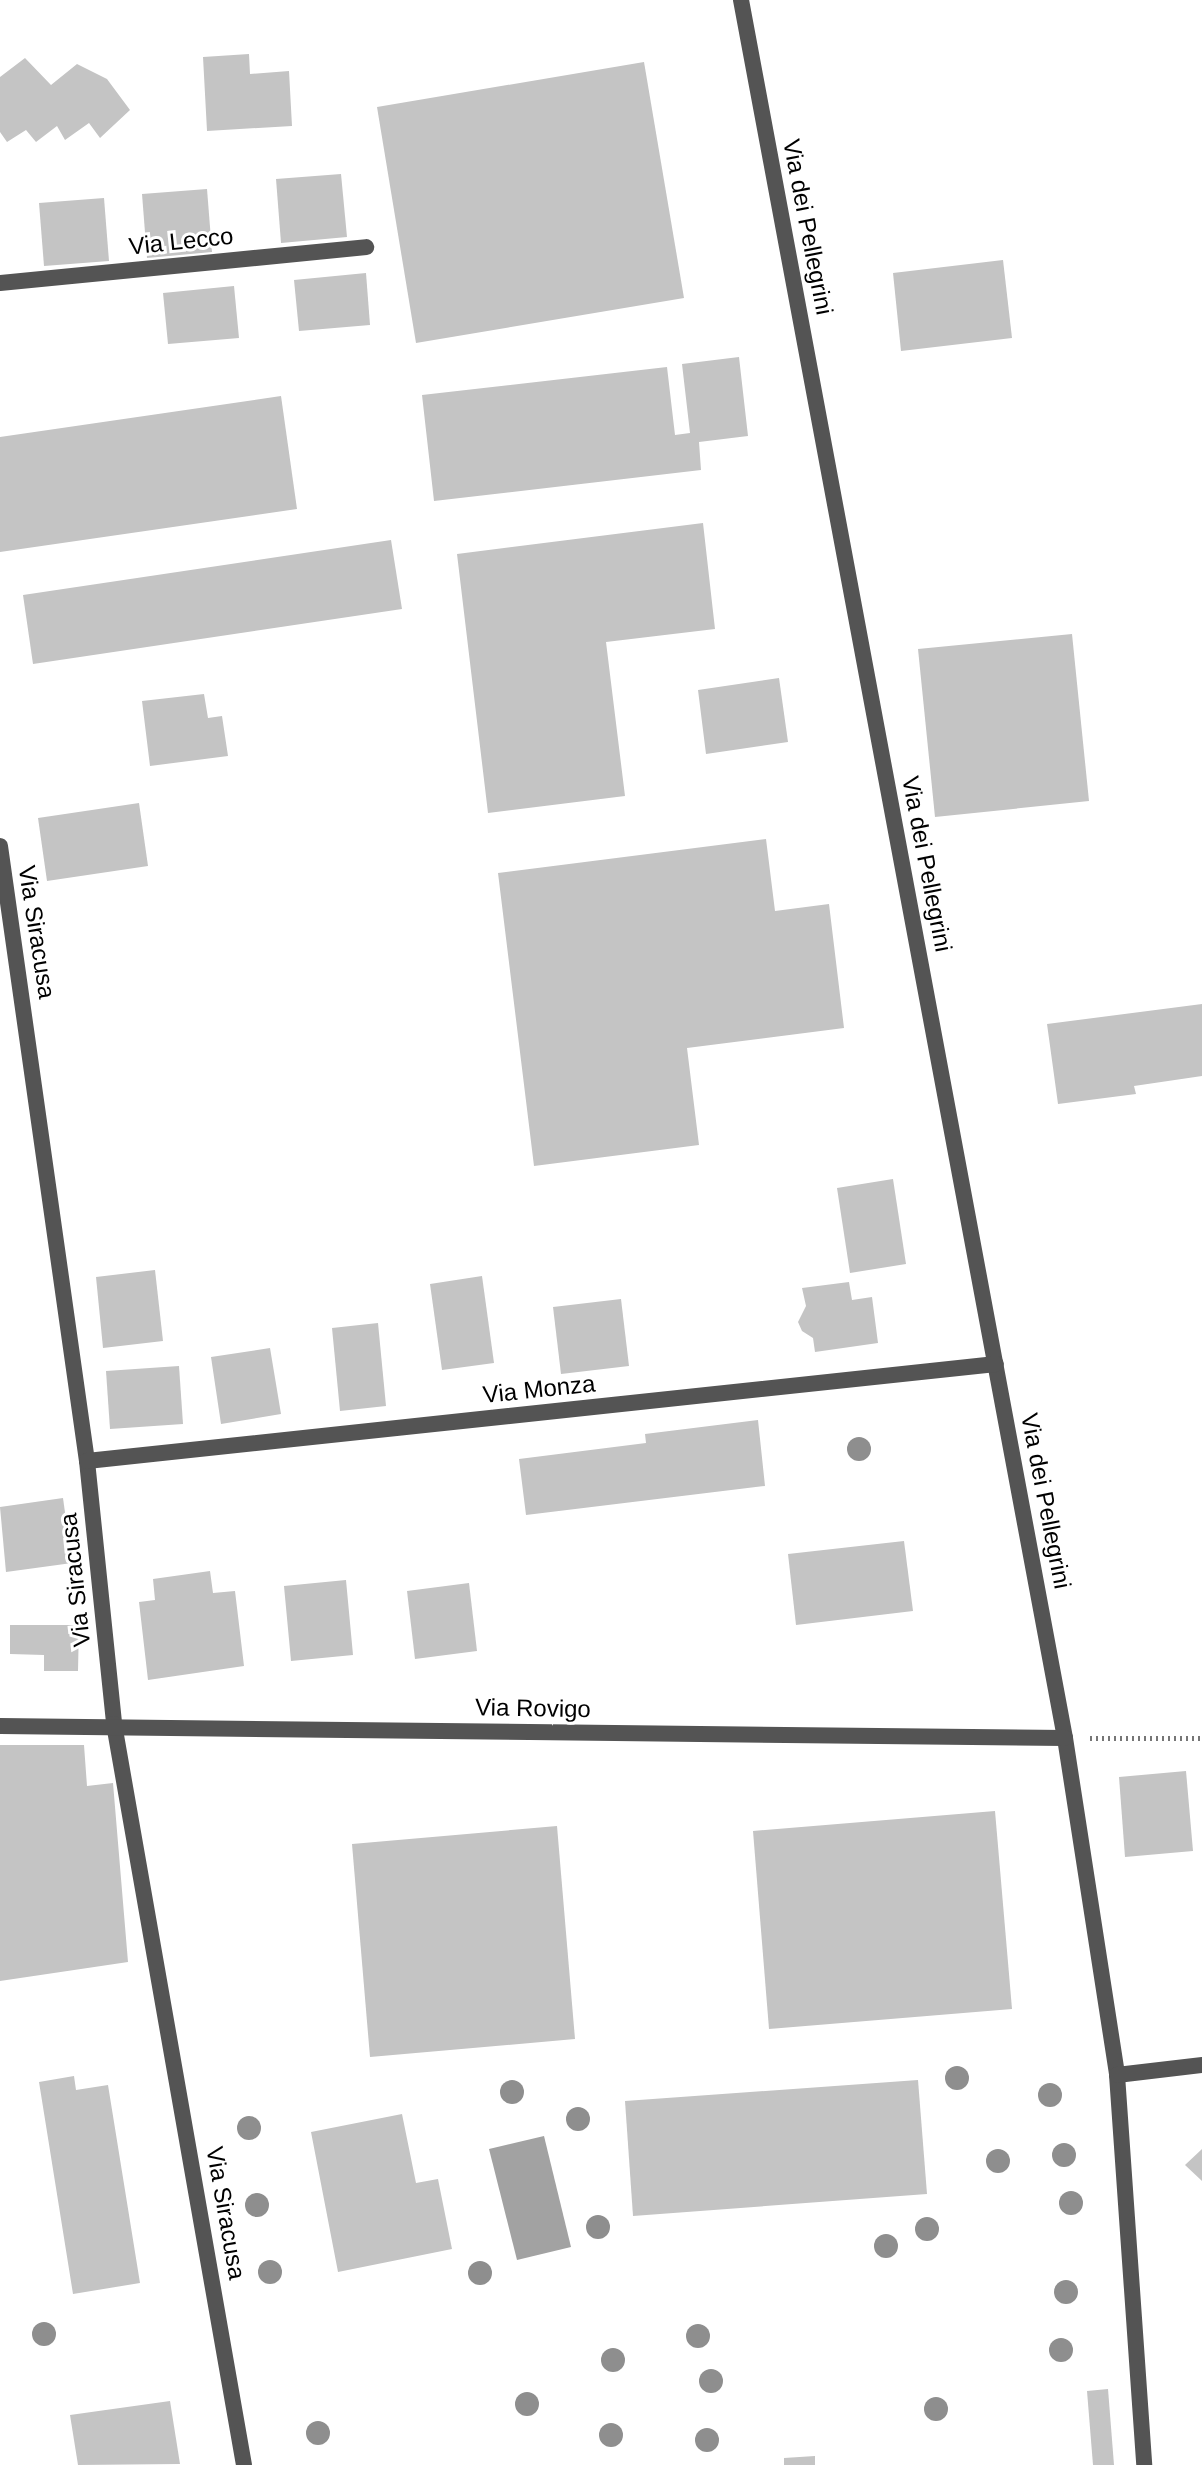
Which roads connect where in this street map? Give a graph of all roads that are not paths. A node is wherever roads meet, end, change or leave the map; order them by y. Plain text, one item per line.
1 (741, 0) edge
2 (366, 247) dead end
3 (0, 283) edge
4 (0, 846) edge
5 (996, 1364) junction
6 (87, 1461) junction
7 (114, 1724) junction
8 (0, 1726) edge
9 (1065, 1738) junction
10 (1202, 2065) edge
11 (1117, 2075) junction
12 (244, 2465) edge
13 (1144, 2465) edge

1 - 5 street, Via dei Pellegrini
2 - 3 street, Via Lecco
4 - 6 street, Via Siracusa
5 - 6 street, Via Monza
5 - 9 street, Via dei Pellegrini
6 - 7 street, Via Siracusa
7 - 8 street, Via Rovigo
7 - 9 street, Via Rovigo
7 - 12 street, Via Siracusa
9 - 11 street, Via dei Pellegrini
10 - 11 street
11 - 13 street, Via dei Pellegrini

